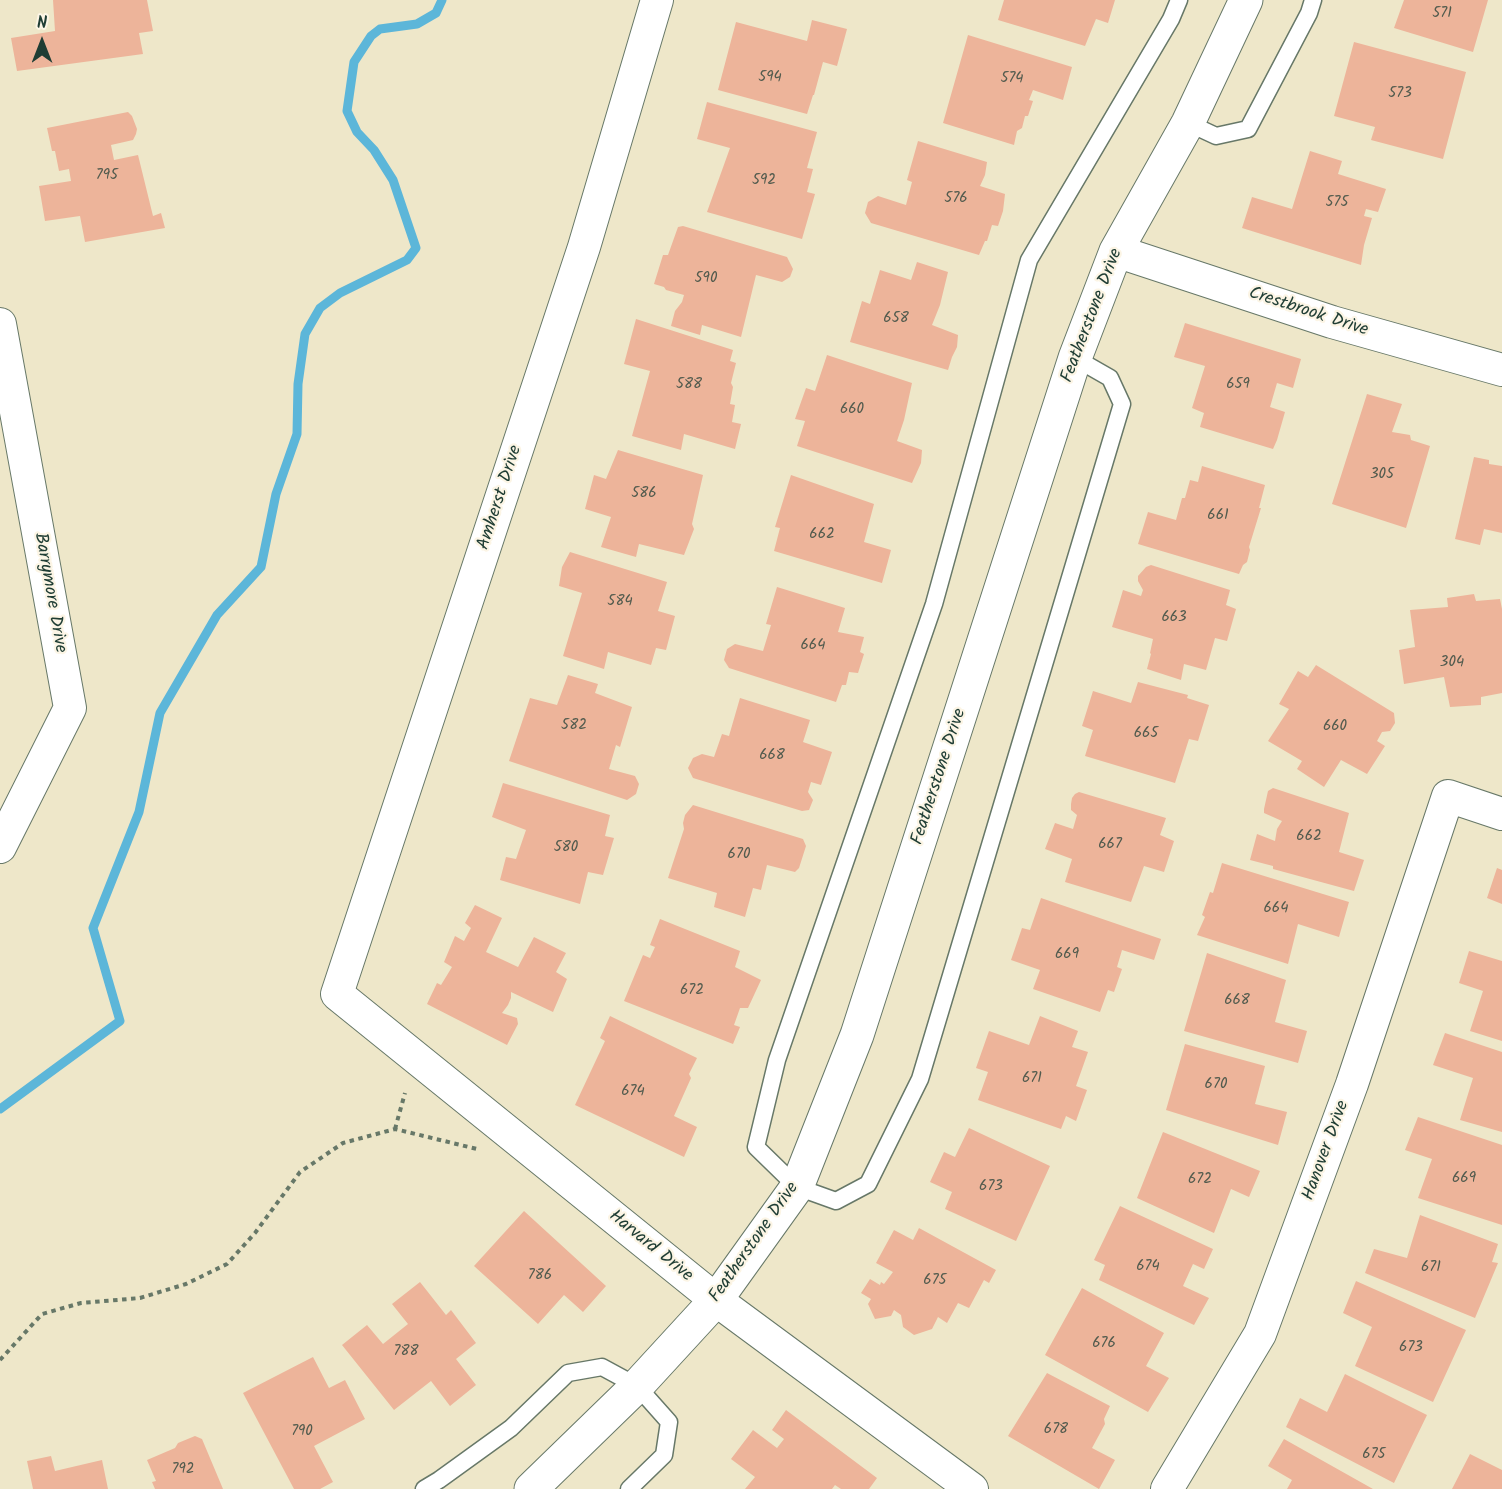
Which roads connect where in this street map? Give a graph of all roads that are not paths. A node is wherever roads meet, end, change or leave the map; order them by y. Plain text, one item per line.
1 (657, 0) edge
2 (1179, 0) edge
3 (1246, 0) edge
4 (1313, 0) edge
5 (1188, 123) junction
6 (1116, 250) junction
7 (0, 324) edge
8 (1076, 358) junction
9 (1502, 370) edge
10 (1502, 814) edge
11 (0, 847) edge
12 (336, 994) joint
13 (797, 1187) junction
14 (716, 1300) junction
15 (637, 1386) junction
16 (424, 1489) edge
17 (531, 1489) edge
18 (629, 1489) edge
19 (972, 1489) edge
20 (1167, 1489) edge

1 - 12 street, Amherst Drive
2 - 13 lane
3 - 5 street, Featherstone Drive
4 - 5 lane
5 - 6 street, Featherstone Drive
6 - 8 street, Featherstone Drive
6 - 9 street, Crestbrook Drive
7 - 11 street, Barrymore Drive
8 - 13 street, Featherstone Drive
8 - 13 lane
10 - 20 street, Hanover Drive
12 - 14 street, Harvard Drive
13 - 14 street, Featherstone Drive
14 - 15 street, Featherstone Drive
14 - 19 street, Harvard Drive
15 - 16 lane
15 - 17 street, Featherstone Drive
15 - 18 lane

